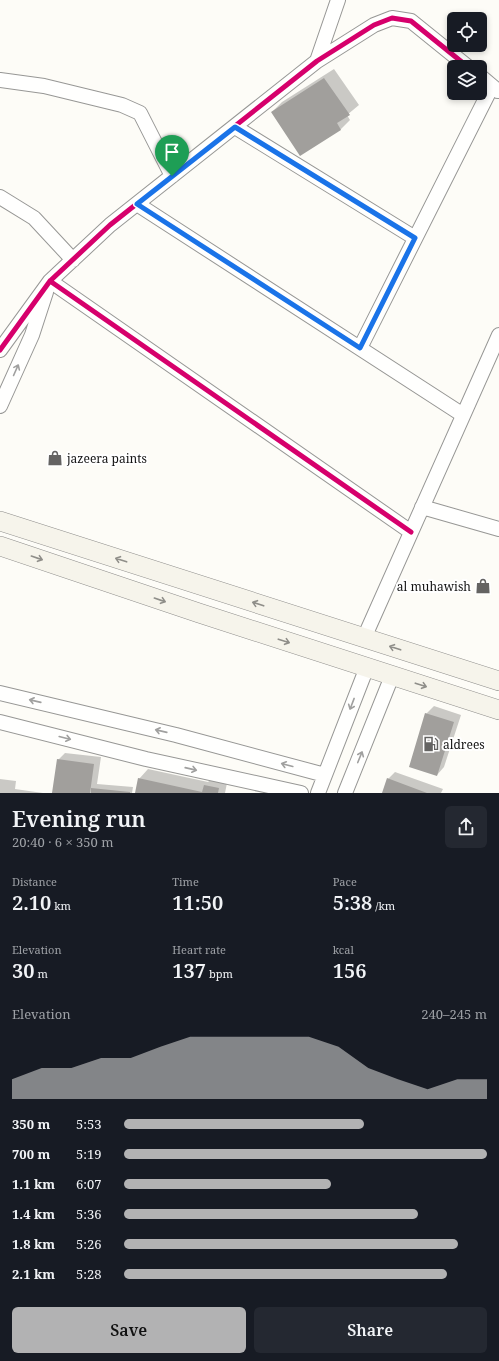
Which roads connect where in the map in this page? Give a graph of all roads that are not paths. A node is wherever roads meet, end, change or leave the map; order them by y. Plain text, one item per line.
1 (338, 0) edge
2 (459, 60) edge
3 (317, 61) junction
4 (0, 80) edge
5 (487, 82) edge
6 (495, 88) edge
7 (235, 127) junction
8 (172, 176) junction
9 (0, 197) edge
10 (137, 204) junction
11 (415, 238) junction
12 (73, 260) junction
13 (50, 281) junction
14 (499, 335) edge
15 (360, 348) junction
16 (0, 350) edge
17 (0, 406) edge
18 (463, 415) junction
19 (422, 508) junction
20 (0, 521) edge
21 (499, 528) edge
22 (411, 532) junction
23 (0, 546) edge
24 (364, 638) junction
25 (367, 667) junction
26 (392, 676) junction
27 (499, 681) edge
28 (0, 693) edge
29 (499, 710) edge
30 (0, 722) edge
31 (324, 776) junction
32 (301, 793) edge
33 (318, 793) edge
34 (345, 793) edge

1 - 3 street
2 - 3 street
3 - 7 street
4 - 8 street
5 - 6 street
6 - 11 street
7 - 8 street
7 - 11 street
8 - 10 street
9 - 12 street
10 - 12 street
10 - 15 street
11 - 15 street
12 - 13 street
13 - 16 street
17 -> 13 street
13 - 22 street
14 - 18 street
15 - 18 street
18 - 19 street
19 - 21 street
19 - 22 street
24 -> 20 main road
22 - 24 street
23 -> 25 main road
27 -> 24 main road
25 - 26 main road
25 -> 31 street
26 -> 29 main road
34 -> 26 street
31 -> 28 street
30 -> 32 street
31 - 33 street

